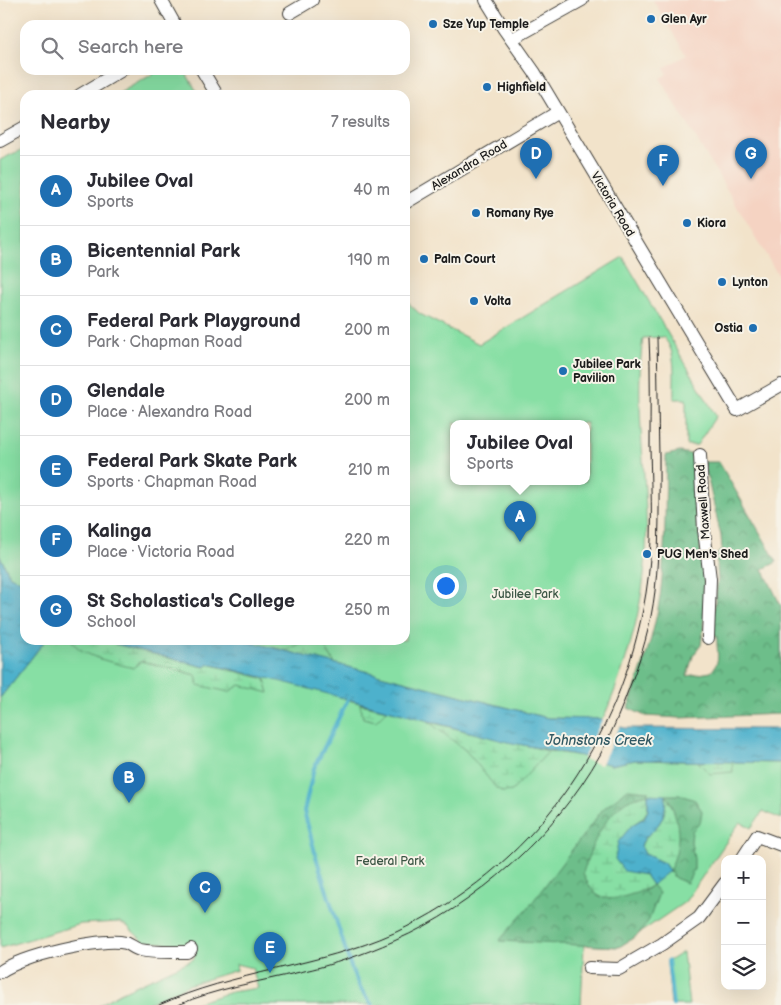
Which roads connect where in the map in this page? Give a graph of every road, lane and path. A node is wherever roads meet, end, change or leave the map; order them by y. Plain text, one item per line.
1 (161, 0) edge
2 (312, 0) edge
3 (486, 0) edge
4 (582, 0) edge
5 (290, 13) dead end
6 (172, 20) edge
7 (512, 39) junction
8 (114, 75) edge
9 (205, 75) edge
10 (88, 90) edge
11 (214, 90) edge
12 (558, 112) junction
13 (20, 130) edge
14 (0, 141) edge
15 (410, 201) edge
16 (781, 386) edge
17 (700, 455) dead end
18 (708, 638) dead end
19 (781, 846) edge
20 (745, 855) edge
21 (721, 888) edge
22 (190, 949) dead end
23 (589, 968) dead end
24 (0, 972) edge

1 - 6 street
2 - 5 street
3 - 7 street, Victoria Road
4 - 7 street
7 - 12 street, Victoria Road
8 - 10 street
9 - 11 street
12 - 15 street, Alexandra Road
12 - 16 street, Victoria Road
13 - 14 street
17 - 18 street, Maxwell Road
19 - 20 street
21 - 23 street
22 - 24 street

